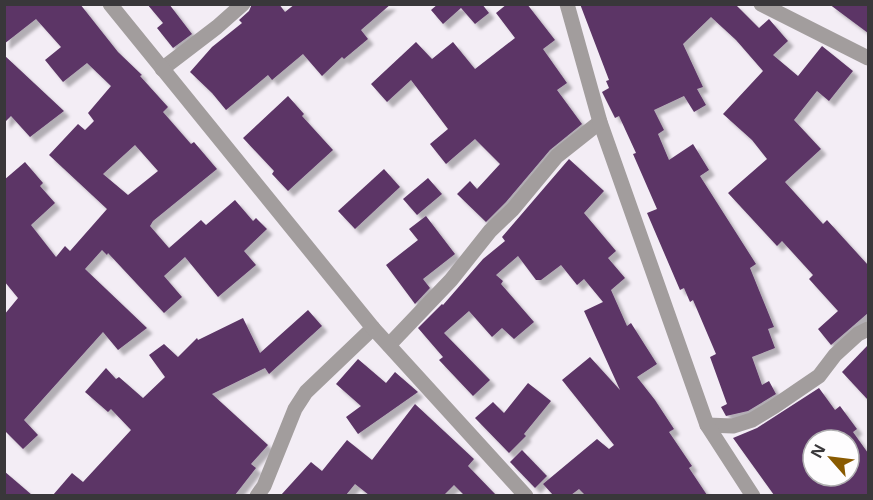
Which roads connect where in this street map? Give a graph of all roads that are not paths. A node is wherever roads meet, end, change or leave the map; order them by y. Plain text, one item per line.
1 (110, 4) edge
2 (243, 4) edge
3 (567, 4) edge
4 (761, 4) edge
5 (868, 58) edge
6 (162, 69) junction
7 (600, 122) junction
8 (373, 328) junction
9 (868, 329) edge
10 (389, 345) junction
11 (707, 425) junction
12 (257, 495) edge
13 (526, 495) edge
14 (753, 495) edge

1 - 6 street
2 - 6 street
3 - 7 street
4 - 5 street
6 - 8 street
7 - 10 street
7 - 11 street
8 - 10 street
8 - 12 street
9 - 11 street
10 - 13 street
11 - 14 street

